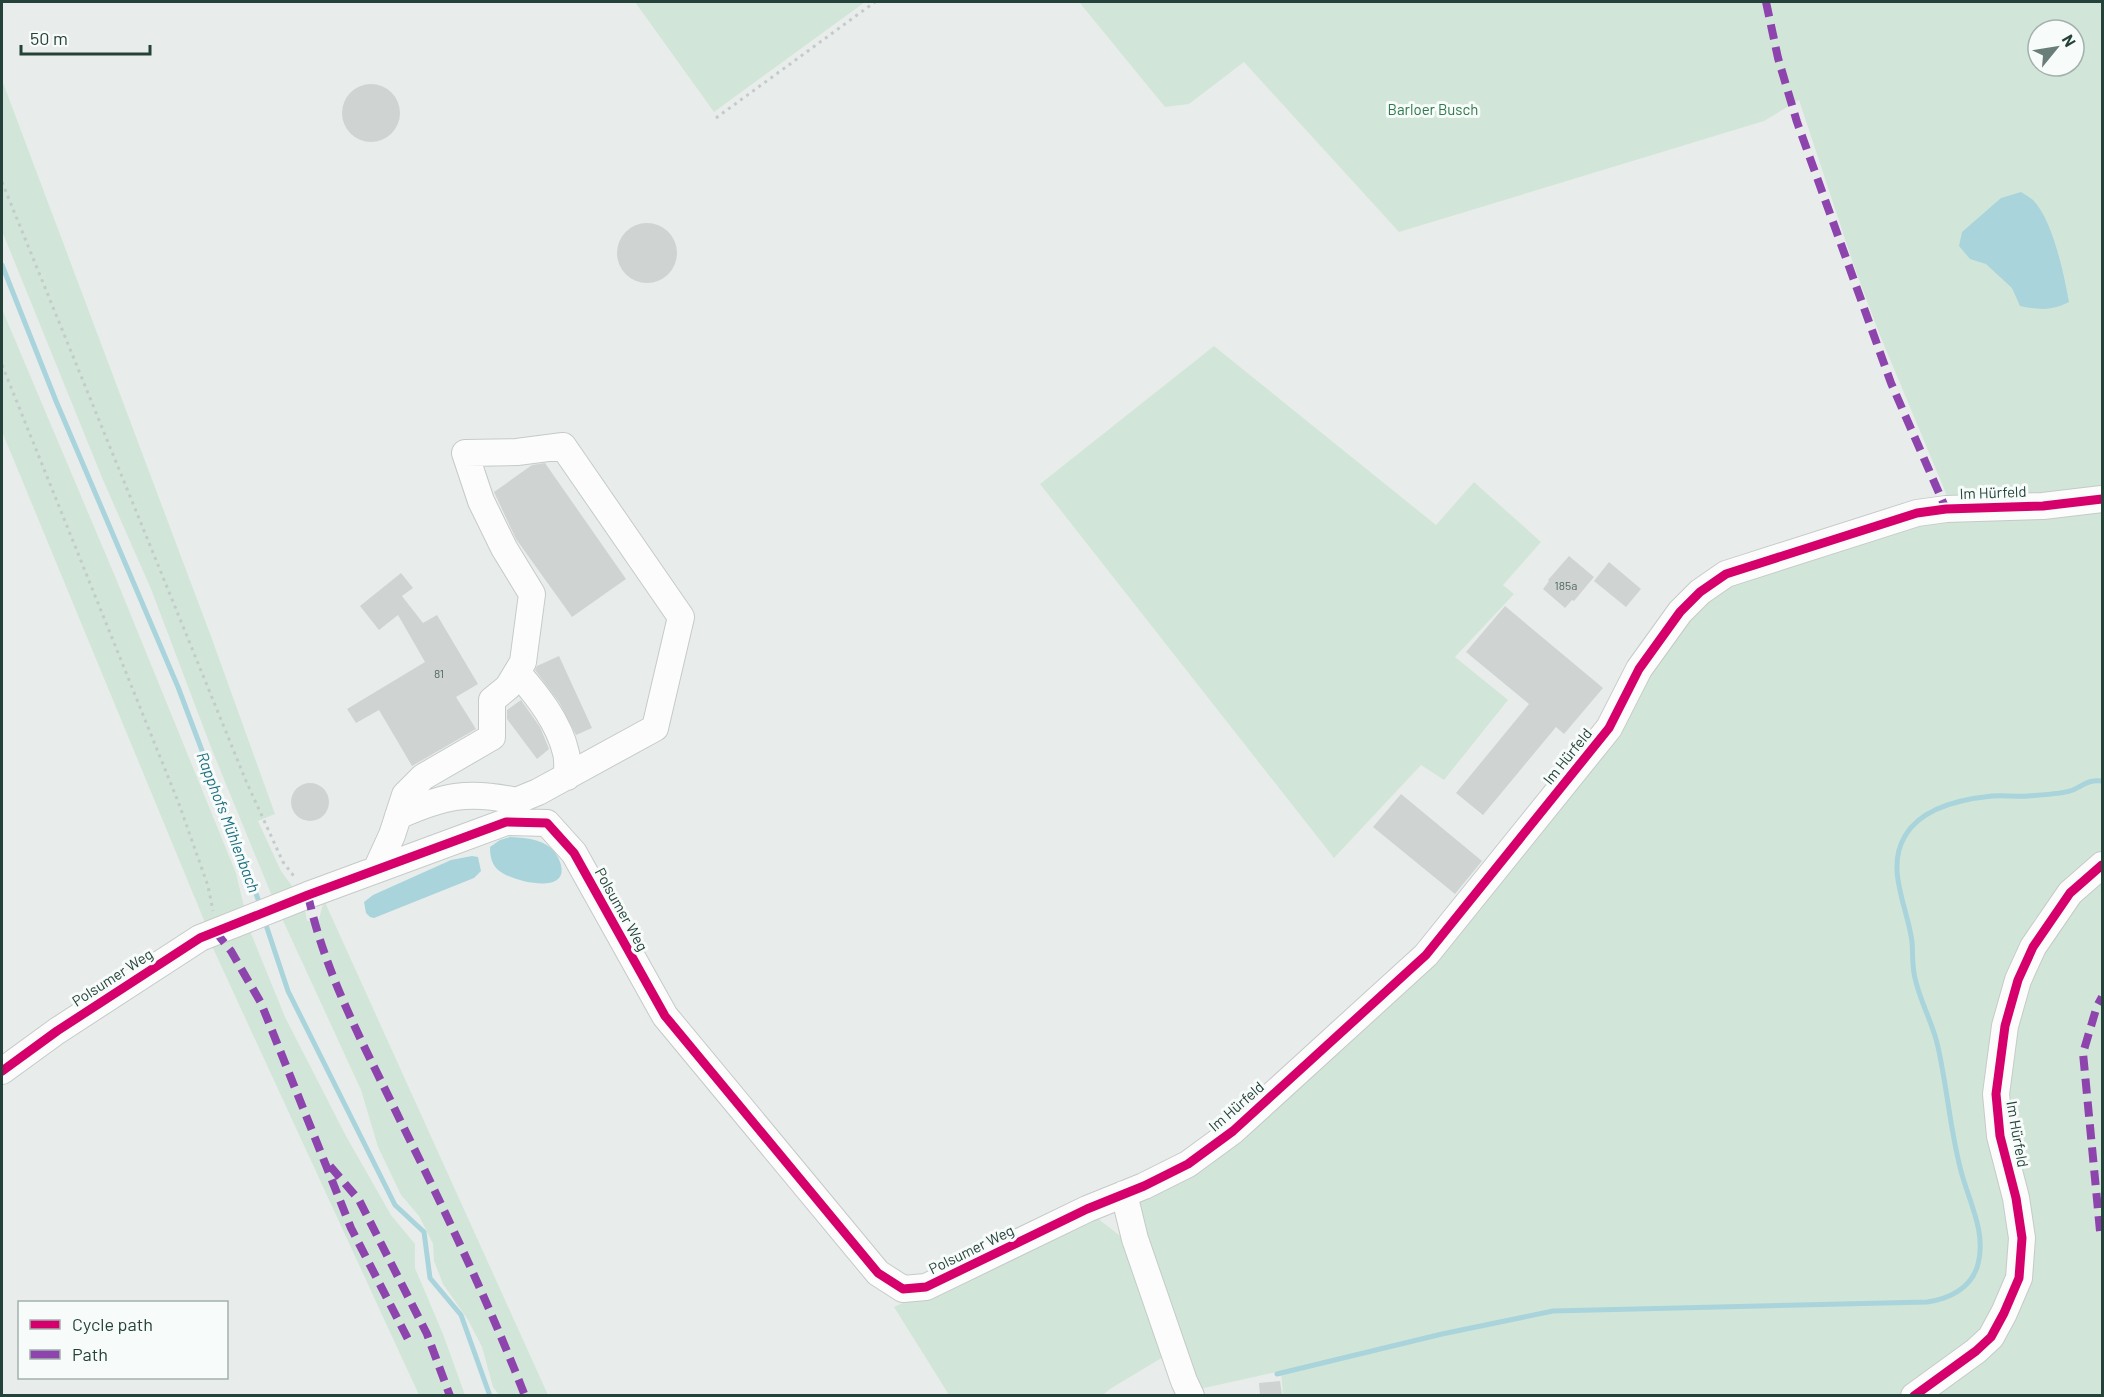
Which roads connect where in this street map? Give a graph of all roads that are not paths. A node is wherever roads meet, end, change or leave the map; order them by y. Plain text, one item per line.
1 (2103, 499) edge
2 (517, 672) junction
3 (567, 777) junction
4 (517, 812) junction
5 (398, 816) junction
6 (2103, 865) edge
7 (376, 870) junction
8 (2, 1071) edge
9 (1124, 1194) junction
10 (1191, 1395) edge
11 (1914, 1395) edge

1 - 9 street, Im Hürfeld
2 - 3 street
2 - 3 street
2 - 5 street
3 - 4 street
4 - 5 street
4 - 7 street, Polsumer Weg
4 - 9 street, Polsumer Weg
5 - 7 street
6 - 11 street, Im Hürfeld
7 - 8 street, Polsumer Weg
9 - 10 street

